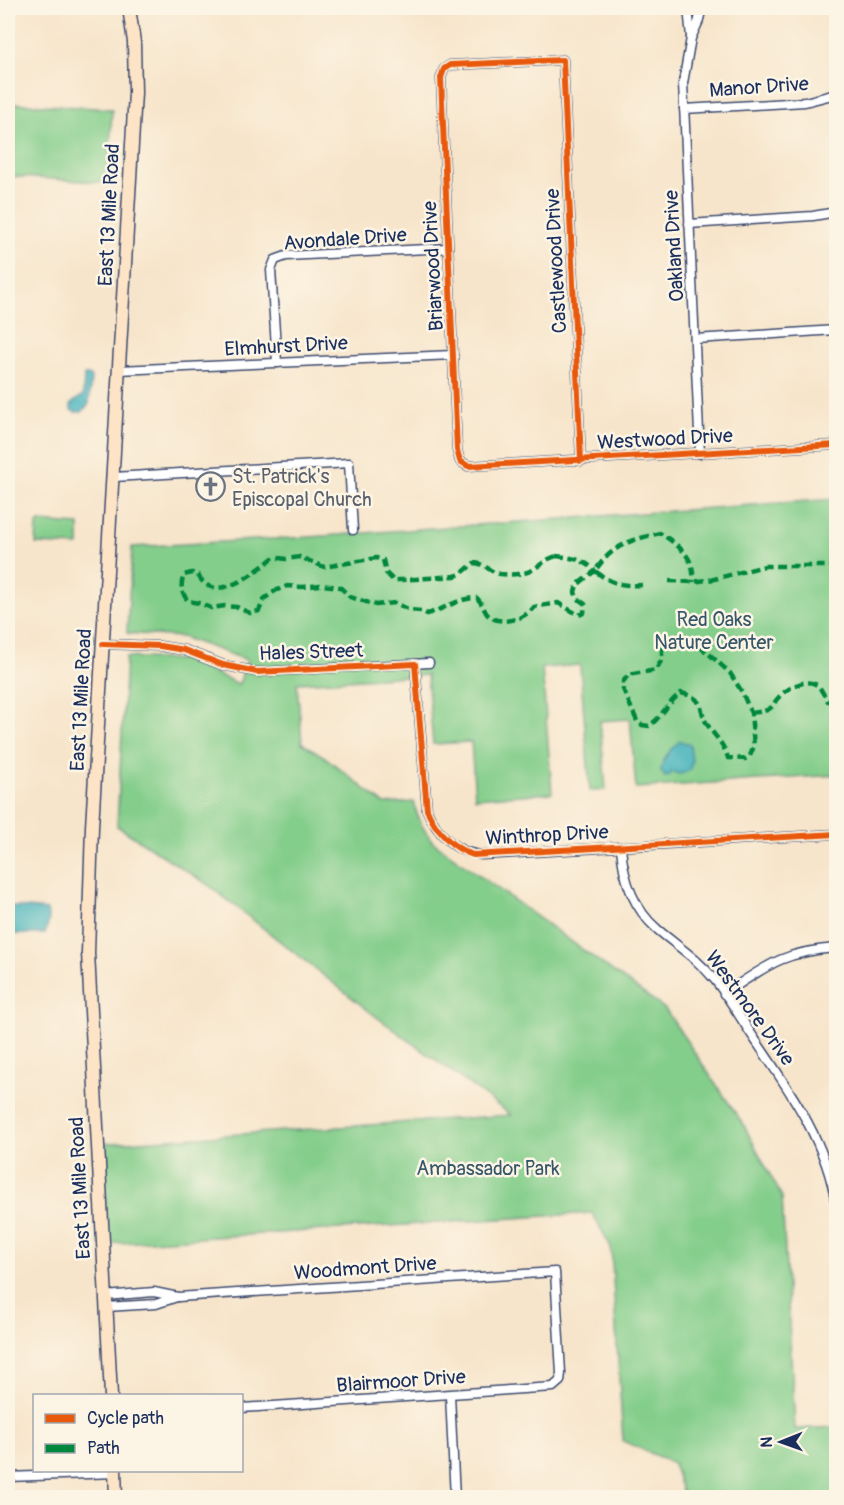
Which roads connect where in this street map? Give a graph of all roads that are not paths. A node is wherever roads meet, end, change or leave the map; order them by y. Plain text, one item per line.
1 (129, 8) edge
2 (688, 8) edge
3 (702, 8) edge
4 (691, 38) junction
5 (444, 69) joint
6 (837, 94) edge
7 (684, 109) junction
8 (837, 212) edge
9 (689, 224) junction
10 (448, 249) junction
11 (837, 330) edge
12 (694, 339) junction
13 (453, 355) junction
14 (277, 363) junction
15 (119, 370) junction
16 (837, 445) edge
17 (700, 454) junction
18 (581, 460) junction
19 (460, 461) joint
20 (114, 477) junction
21 (353, 530) dead end
22 (103, 644) junction
23 (429, 663) dead end
24 (415, 664) junction
25 (837, 834) edge
26 (621, 847) junction
27 (837, 948) edge
28 (724, 994) junction
29 (837, 1204) edge
30 (106, 1301) junction
31 (560, 1381) joint
32 (111, 1394) edge
33 (450, 1395) junction
34 (243, 1408) edge
35 (115, 1472) edge
36 (8, 1477) edge
37 (116, 1497) edge
38 (455, 1497) edge

1 - 15 main road, East 13 Mile Road
2 - 4 street, Oakland Drive
3 - 4 street, Oakland Drive
4 - 7 street, Oakland Drive
5 - 10 street, Briarwood Drive
5 - 18 street, Castlewood Drive
6 - 7 street, Manor Drive
7 - 9 street, Oakland Drive
8 - 9 street
9 - 12 street, Oakland Drive
10 - 13 street, Briarwood Drive
10 - 14 street, Avondale Drive
11 - 12 street
12 - 17 street, Oakland Drive
13 - 14 street, Elmhurst Drive
13 - 19 street, Briarwood Drive
14 - 15 street, Elmhurst Drive
15 - 20 main road, East 13 Mile Road
16 - 17 street, Westwood Drive
17 - 18 street, Westwood Drive
18 - 19 street, Westwood Drive
20 - 21 street
20 - 22 main road, East 13 Mile Road
22 - 24 street, Hales Street
22 - 30 main road, East 13 Mile Road
23 - 24 street, Hales Street
24 - 26 street, Winthrop Drive
25 - 26 street, Winthrop Drive
26 - 28 street, Westmore Drive
27 - 28 street
28 - 29 street, Westmore Drive
30 - 31 street, Woodmont Drive
30 - 32 main road, East 13 Mile Road
31 - 33 street, Blairmoor Drive
33 - 34 street, Blairmoor Drive
33 - 38 street
35 - 36 street
35 - 37 main road

